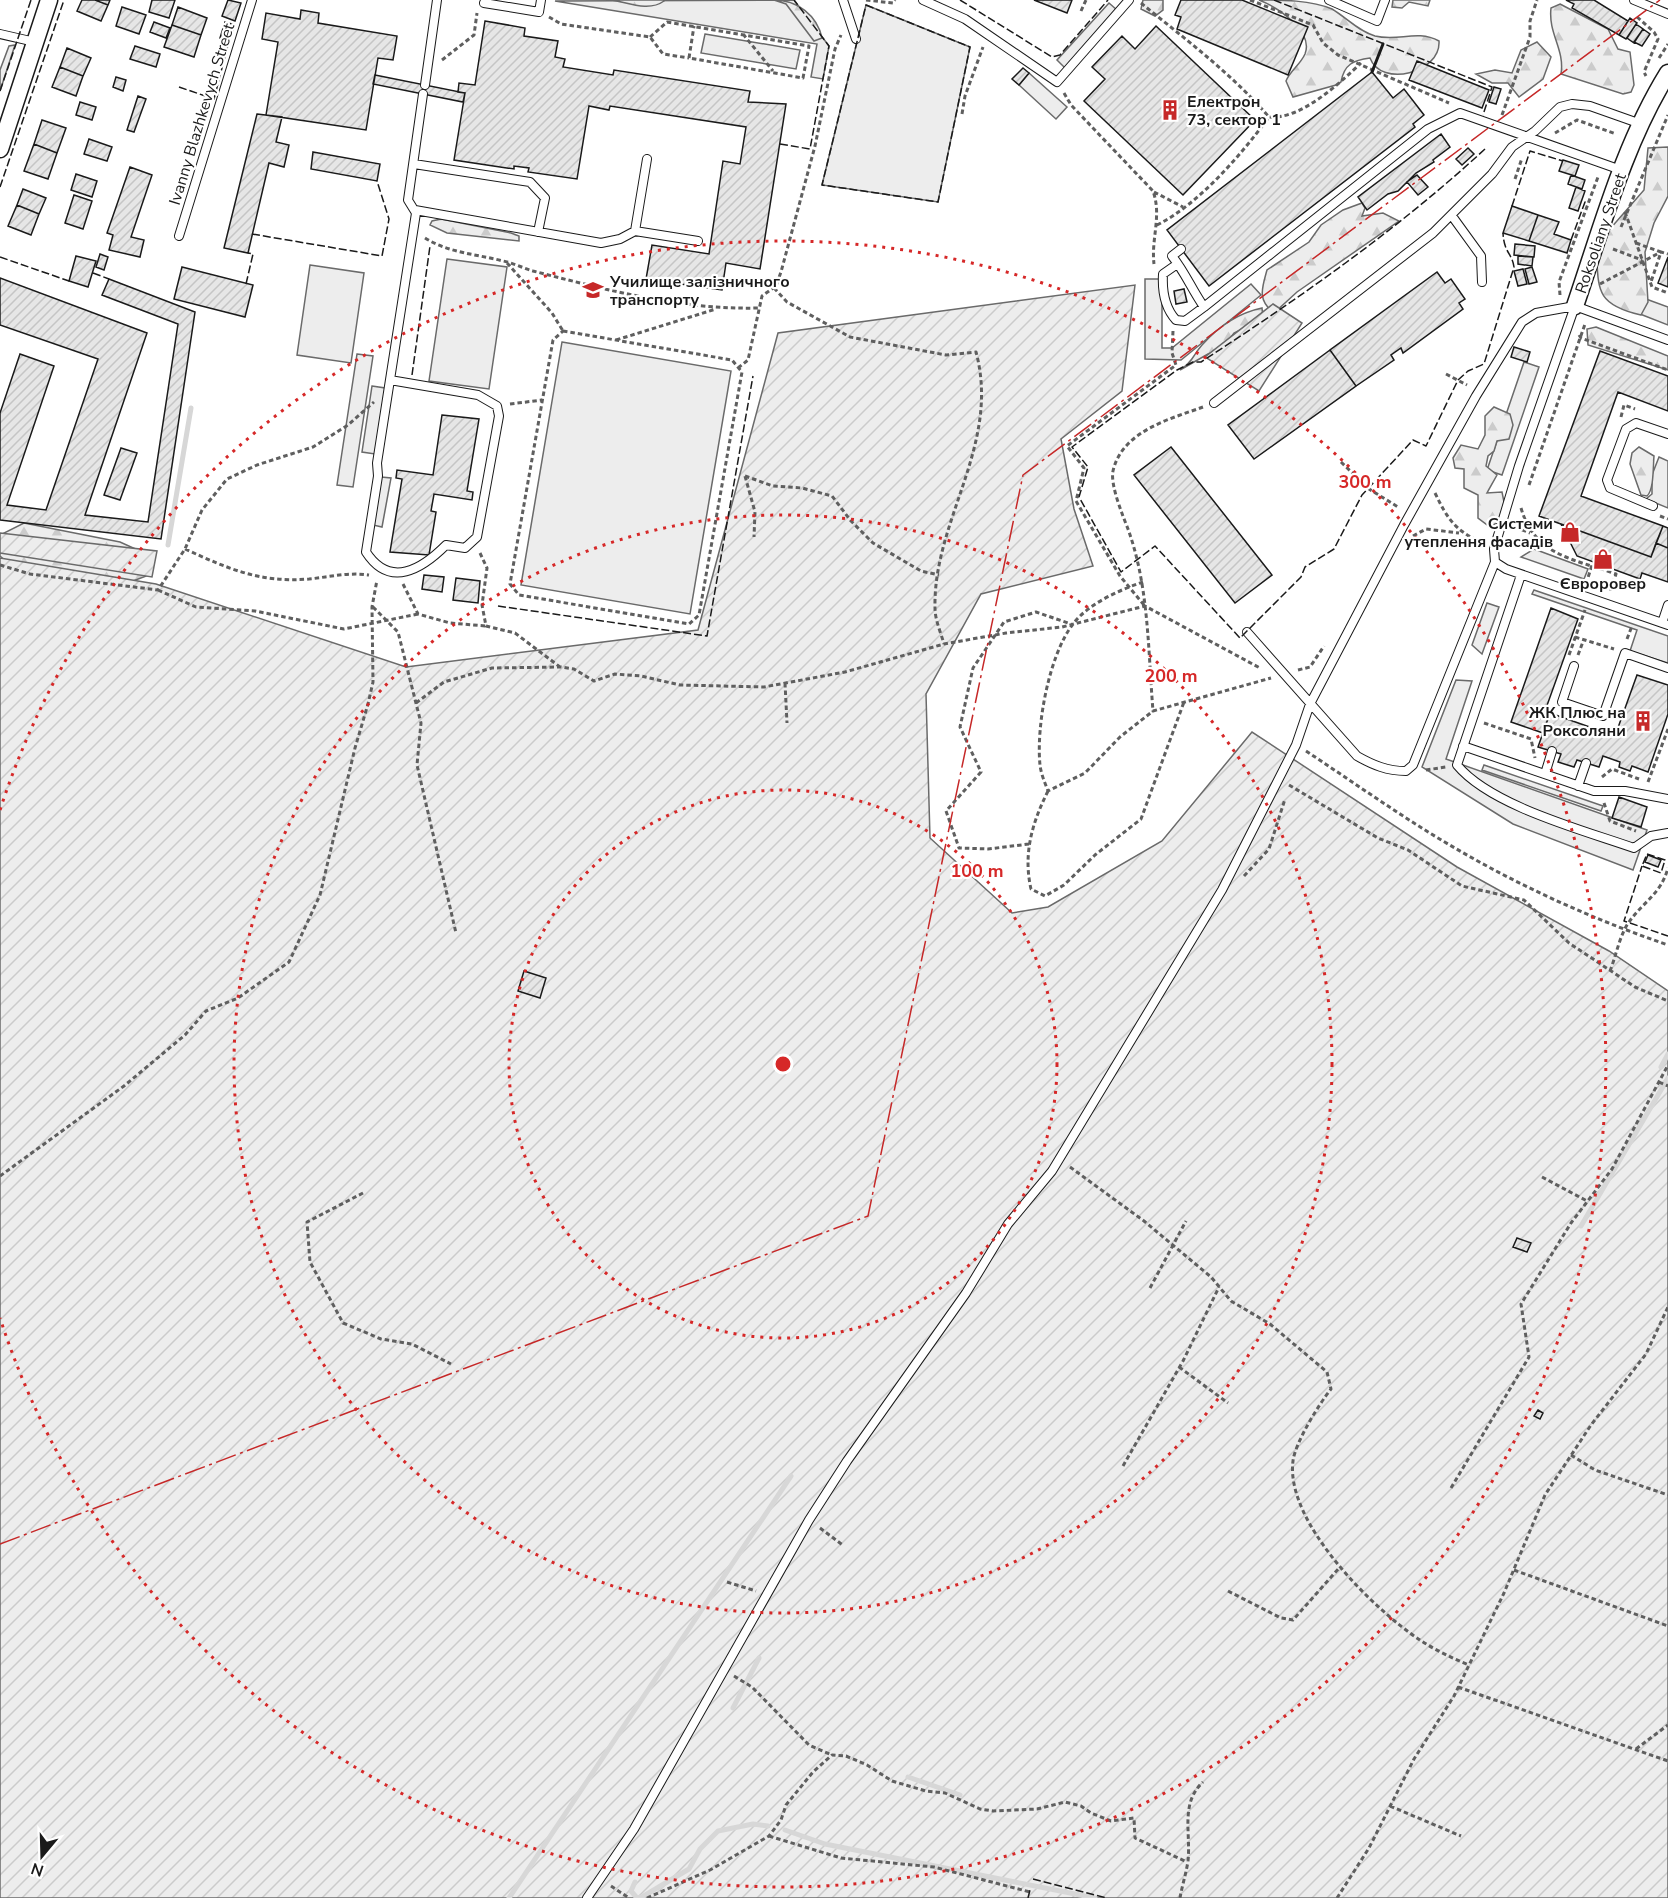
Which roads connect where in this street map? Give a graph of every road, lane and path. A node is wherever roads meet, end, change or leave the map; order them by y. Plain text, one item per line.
1 (49, 0) edge
2 (252, 0) edge
3 (437, 0) edge
4 (541, 0) edge
5 (843, 0) edge
6 (866, 0) edge
7 (895, 0) edge
8 (923, 0) edge
9 (1086, 0) edge
10 (1129, 0) edge
11 (1137, 0) edge
12 (1250, 0) edge
13 (1329, 0) edge
14 (1385, 0) edge
15 (1537, 0) edge
16 (1635, 0) edge
17 (484, 3) dead end
18 (1081, 11) dead end
19 (539, 12) junction
20 (477, 13) dead end
21 (1633, 13) dead end
22 (1668, 14) edge
23 (849, 19) junction
24 (694, 26) junction
25 (0, 34) edge
26 (742, 34) junction
27 (650, 37) junction
28 (993, 38) junction
29 (856, 39) dead end
30 (35, 42) junction
31 (688, 58) junction
32 (1361, 63) junction
33 (427, 72) junction
34 (774, 72) junction
35 (1668, 73) edge
36 (1057, 82) junction
37 (1653, 98) junction
38 (1460, 113) junction
39 (962, 114) dead end
40 (1668, 115) edge
41 (1269, 117) junction
42 (1649, 125) junction
43 (1498, 127) junction
44 (1659, 136) junction
45 (1527, 137) junction
46 (0, 149) edge
47 (647, 159) dead end
48 (414, 164) junction
49 (1621, 170) junction
50 (1153, 191) junction
51 (1184, 207) junction
52 (415, 210) junction
53 (1452, 216) junction
54 (1626, 216) junction
55 (1157, 225) junction
56 (413, 231) junction
57 (635, 231) junction
58 (538, 232) junction
59 (179, 236) dead end
60 (698, 241) dead end
61 (1636, 243) junction
62 (1181, 249) dead end
63 (1612, 249) junction
64 (1661, 252) junction
65 (1668, 255) edge
66 (1608, 258) dead end
67 (506, 261) junction
68 (1642, 261) junction
69 (1173, 267) dead end
70 (1163, 273) junction
71 (1601, 276) dead end
72 (1482, 282) dead end
73 (1651, 284) junction
74 (1598, 285) junction
75 (774, 288) junction
76 (1596, 292) dead end
77 (1668, 293) edge
78 (1575, 306) junction
79 (1204, 307) junction
80 (758, 308) junction
81 (718, 309) junction
82 (1176, 320) junction
83 (1586, 322) dead end
84 (563, 331) junction
85 (1581, 338) junction
86 (615, 340) junction
87 (1668, 340) edge
88 (738, 368) junction
89 (1668, 370) edge
90 (1446, 374) dead end
91 (389, 384) junction
92 (1479, 392) junction
93 (542, 400) junction
94 (1214, 403) joint
95 (496, 406) junction
96 (1668, 434) edge
97 (1341, 462) dead end
98 (1429, 481) junction
99 (1529, 485) dead end
100 (1525, 497) dead end
101 (1653, 506) dead end
102 (1410, 514) junction
103 (1512, 526) dead end
104 (1460, 533) junction
105 (1530, 533) junction
106 (754, 537) dead end
107 (473, 541) junction
108 (1392, 547) junction
109 (185, 549) junction
110 (1494, 549) junction
111 (1495, 562) junction
112 (0, 565) edge
113 (1592, 566) junction
114 (401, 573) junction
115 (1521, 574) junction
116 (939, 576) junction
117 (1143, 582) junction
118 (1129, 587) junction
119 (158, 590) junction
120 (1582, 596) junction
121 (1606, 605) junction
122 (1668, 605) edge
123 (1145, 606) junction
124 (1586, 606) dead end
125 (372, 607) junction
126 (418, 614) junction
127 (387, 621) junction
128 (373, 623) junction
129 (1633, 623) dead end
130 (1073, 624) junction
131 (1665, 624) edge
132 (486, 626) junction
133 (1246, 632) dead end
134 (1575, 637) junction
135 (1326, 642) dead end
136 (944, 644) junction
137 (1624, 653) junction
138 (1569, 657) dead end
139 (1574, 666) dead end
140 (561, 667) junction
141 (1668, 668) edge
142 (1284, 674) junction
143 (1271, 678) junction
144 (785, 683) junction
145 (1277, 687) dead end
146 (1184, 702) junction
147 (416, 703) junction
148 (1311, 703) junction
149 (1153, 711) junction
150 (787, 723) dead end
151 (1484, 723) dead end
152 (1668, 729) edge
153 (1296, 745) junction
154 (1463, 746) junction
155 (1552, 751) dead end
156 (1586, 763) dead end
157 (1457, 765) junction
158 (1410, 768) junction
159 (1546, 770) junction
160 (1278, 779) junction
161 (1580, 781) junction
162 (1048, 791) junction
163 (1668, 799) edge
164 (1668, 833) edge
165 (1029, 844) junction
166 (1668, 868) edge
167 (1626, 931) junction
168 (456, 933) dead end
169 (1668, 945) edge
170 (1610, 971) junction
171 (1668, 1001) edge
172 (1668, 1065) edge
173 (1659, 1082) junction
174 (1668, 1086) edge
175 (1059, 1160) junction
176 (0, 1176) edge
177 (1542, 1177) dead end
178 (363, 1192) dead end
179 (1587, 1202) junction
180 (1186, 1221) dead end
181 (1173, 1246) junction
182 (1219, 1287) junction
183 (1150, 1288) dead end
184 (1668, 1307) edge
185 (451, 1364) dead end
186 (1179, 1367) junction
187 (1228, 1403) dead end
188 (1571, 1455) junction
189 (1123, 1466) dead end
190 (1451, 1488) dead end
191 (1668, 1495) edge
192 (809, 1520) junction
193 (844, 1545) dead end
194 (1340, 1567) junction
195 (1514, 1569) junction
196 (727, 1582) dead end
197 (1228, 1591) dead end
198 (770, 1593) junction
199 (1668, 1626) edge
200 (1469, 1665) junction
201 (741, 1680) dead end
202 (1458, 1687) junction
203 (1668, 1725) edge
204 (1636, 1749) junction
205 (832, 1755) junction
206 (1668, 1761) edge
207 (1203, 1782) dead end
208 (1390, 1806) junction
209 (769, 1836) junction
210 (1461, 1836) dead end
211 (1188, 1862) junction
212 (608, 1868) junction
213 (1030, 1892) dead end
214 (587, 1898) edge
215 (629, 1898) edge
216 (647, 1898) edge
217 (1180, 1898) edge
218 (1337, 1898) edge

1 - 30 street
2 - 59 lane, Ivanny Blazhkevych Street
3 - 33 lane
4 - 19 lane
5 - 23 lane
6 - 7 path
8 - 28 lane
9 - 18 path
10 - 36 lane
11 - 41 path
12 - 32 path
13 - 14 lane
15 - 43 path
16 - 22 lane
17 - 19 lane
19 - 27 path
20 - 33 path
21 - 37 path
23 - 29 lane
23 - 75 path
24 - 26 path
24 - 27 path
24 - 31 path
25 - 30 lane
26 - 34 path
26 - 34 path
27 - 31 path
28 - 36 lane
28 - 39 path
30 - 46 street
31 - 34 path
32 - 38 path
32 - 41 path
33 - 48 lane
35 - 37 street, Roksoliany Street
36 - 50 path
37 - 42 street, Roksoliany Street
38 - 43 lane
38 - 79 lane
40 - 44 path
41 - 51 path
42 - 44 path
42 - 45 lane
42 - 49 street, Roksoliany Street
43 - 45 lane
44 - 54 path
45 - 49 lane
45 - 53 lane
47 - 57 lane
48 - 52 lane
48 - 58 lane
49 - 78 street, Roksoliany Street
50 - 51 path
50 - 55 path
51 - 55 path
52 - 56 lane
52 - 58 lane
53 - 72 lane
53 - 94 lane
54 - 61 path
54 - 63 path
55 - 70 path
56 - 67 path
56 - 91 lane
57 - 58 lane
57 - 60 lane
61 - 64 path
61 - 68 path
62 - 79 lane
63 - 66 path
63 - 68 path
64 - 65 path
64 - 68 path
64 - 73 path
67 - 81 path
67 - 84 path
68 - 73 path
68 - 74 path
69 - 70 lane
70 - 82 lane
71 - 74 path
73 - 77 path
74 - 76 path
75 - 80 path
75 - 116 path
78 - 87 lane, Roksoliany Street
78 - 92 lane
78 - 110 lane
79 - 82 lane
80 - 81 path
80 - 88 path
81 - 86 path
82 - 118 path
83 - 85 path
84 - 86 path
84 - 93 path
85 - 89 path
85 - 99 path
86 - 88 path
88 - 93 path
90 - 92 path
91 - 95 lane
91 - 109 path
91 - 114 lane
92 - 98 lane
93 - 95 path
94 - 117 path
95 - 107 lane
96 - 101 lane
97 - 102 path
98 - 102 lane
98 - 104 path
100 - 105 path
102 - 108 lane
103 - 105 path
104 - 108 path
104 - 110 path
105 - 113 path
106 - 116 path
107 - 114 lane
107 - 132 path
108 - 148 lane
109 - 119 path
109 - 125 path
110 - 111 lane
111 - 115 lane
111 - 158 lane
112 - 119 path
113 - 120 path
113 - 121 path
114 - 126 path
115 - 120 lane
115 - 154 lane
116 - 136 path
117 - 118 path
117 - 123 path
118 - 123 path
118 - 130 path
119 - 128 path
120 - 121 lane
121 - 131 lane
122 - 131 lane
123 - 130 path
123 - 143 path
123 - 149 path
124 - 134 path
125 - 127 path
125 - 128 path
126 - 127 path
126 - 132 path
127 - 128 path
127 - 147 path
128 - 176 path
129 - 137 path
130 - 136 path
130 - 162 path
130 - 165 path
132 - 140 path
133 - 142 lane
134 - 137 path
134 - 138 path
135 - 142 path
136 - 144 path
137 - 139 lane
137 - 141 lane
140 - 144 path
140 - 147 path
142 - 143 path
142 - 148 lane
143 - 145 path
143 - 146 path
144 - 150 path
146 - 149 path
146 - 165 path
147 - 168 path
148 - 153 lane
148 - 158 lane
149 - 162 path
151 - 159 path
152 - 161 path
153 - 160 lane
153 - 167 path
154 - 157 lane
154 - 159 lane
155 - 159 lane
156 - 161 lane
157 - 158 path
157 - 164 lane
159 - 161 lane
160 - 170 path
160 - 175 lane
161 - 163 lane
162 - 165 path
166 - 167 path
167 - 169 path
167 - 170 path
170 - 171 path
172 - 173 path
173 - 174 path
173 - 179 path
175 - 181 path
175 - 192 lane
177 - 179 path
178 - 185 path
179 - 190 path
180 - 181 path
181 - 182 path
181 - 183 path
182 - 186 path
182 - 194 path
184 - 188 path
186 - 187 path
186 - 189 path
188 - 191 path
188 - 195 path
192 - 193 path
192 - 198 lane
194 - 197 path
194 - 200 path
195 - 199 path
195 - 200 path
196 - 198 path
198 - 212 lane
200 - 202 path
201 - 205 path
202 - 204 path
202 - 208 path
203 - 204 path
204 - 206 path
205 - 209 path
205 - 211 path
207 - 211 path
208 - 210 path
208 - 218 path
209 - 213 path
209 - 216 path
211 - 217 path
212 - 214 lane
212 - 215 path

